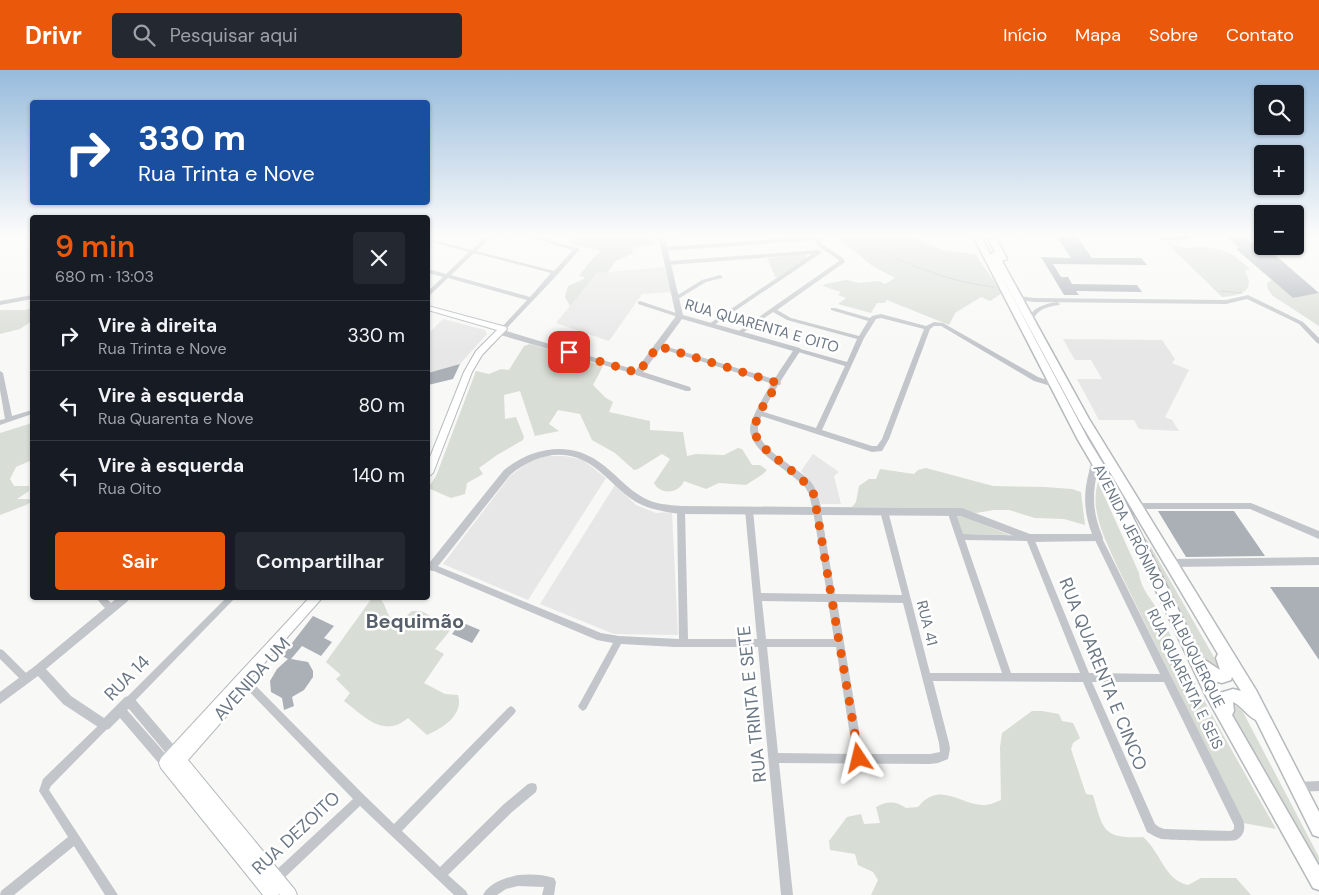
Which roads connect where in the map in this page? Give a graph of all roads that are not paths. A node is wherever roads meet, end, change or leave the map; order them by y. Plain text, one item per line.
1 (433, 272) edge
2 (450, 272) edge
3 (556, 272) edge
4 (670, 272) edge
5 (789, 272) edge
6 (826, 272) edge
7 (994, 272) edge
8 (995, 272) edge
9 (1004, 272) edge
10 (1008, 272) edge
11 (446, 276) junction
12 (720, 277) dead end
13 (1002, 286) junction
14 (430, 292) edge
15 (30, 297) edge
16 (1248, 297) junction
17 (676, 298) junction
18 (1018, 298) junction
19 (531, 299) junction
20 (0, 303) edge
21 (640, 303) dead end
22 (833, 309) dead end
23 (430, 310) edge
24 (773, 310) junction
25 (680, 316) junction
26 (872, 318) junction
27 (1030, 320) junction
28 (711, 325) junction
29 (928, 327) junction
30 (500, 330) junction
31 (739, 333) junction
32 (861, 338) junction
33 (1319, 342) edge
34 (658, 346) junction
35 (797, 350) junction
36 (849, 365) junction
37 (0, 373) edge
38 (638, 373) junction
39 (778, 383) junction
40 (1054, 385) junction
41 (688, 389) dead end
42 (30, 413) edge
43 (760, 413) junction
44 (9, 420) junction
45 (0, 423) edge
46 (818, 432) junction
47 (430, 456) edge
48 (1096, 462) junction
49 (430, 468) edge
50 (1136, 506) junction
51 (681, 510) junction
52 (749, 510) junction
53 (817, 511) junction
54 (884, 511) junction
55 (951, 511) junction
56 (1319, 536) edge
57 (959, 537) junction
58 (1030, 538) junction
59 (1098, 538) junction
60 (1319, 561) edge
61 (1170, 563) junction
62 (430, 566) edge
63 (758, 597) junction
64 (832, 598) junction
65 (907, 599) junction
66 (103, 600) edge
67 (122, 600) edge
68 (229, 600) edge
69 (314, 600) edge
70 (322, 600) edge
71 (112, 608) junction
72 (1200, 611) junction
73 (1178, 622) junction
74 (619, 640) junction
75 (762, 642) junction
76 (684, 643) junction
77 (840, 643) junction
78 (0, 653) edge
79 (39, 669) junction
80 (927, 677) junction
81 (1008, 678) junction
82 (1086, 678) junction
83 (1167, 678) junction
84 (26, 680) junction
85 (245, 681) junction
86 (0, 699) edge
87 (129, 701) junction
88 (583, 706) dead end
89 (120, 710) junction
90 (511, 710) dead end
91 (105, 725) junction
92 (774, 758) junction
93 (859, 758) junction
94 (173, 762) junction
95 (1257, 770) junction
96 (1319, 786) edge
97 (1296, 787) junction
98 (532, 788) dead end
99 (360, 799) junction
100 (1239, 824) joint
101 (1319, 829) edge
102 (395, 830) junction
103 (74, 838) junction
104 (441, 874) junction
105 (1319, 882) edge
106 (268, 889) edge
107 (5, 895) edge
108 (112, 895) edge
109 (290, 895) edge
110 (462, 895) edge
111 (489, 895) edge
112 (548, 895) edge
113 (787, 895) edge

1 - 11 street
2 - 11 street
3 - 19 street
4 - 17 street
5 - 28 street
6 - 24 street
7 - 13 main road
8 - 13 main road, AVENIDA JERÔNIMO DE ALBUQUERQUE
9 - 18 main road, AVENIDA JERÔNIMO DE ALBUQUERQUE
10 - 18 main road
11 - 14 street
11 - 19 street
12 - 17 street
13 - 40 main road, AVENIDA JERÔNIMO DE ALBUQUERQUE
15 - 20 street
16 - 18 street
16 - 27 street
16 - 33 street
17 - 25 street
18 - 27 main road, AVENIDA JERÔNIMO DE ALBUQUERQUE
19 - 30 street
21 - 25 street, RUA QUARENTA E OITO
22 - 26 street
23 - 30 main road
24 - 31 street
24 - 32 street
25 - 28 street, RUA QUARENTA E OITO
25 - 34 street
26 - 29 street
26 - 32 street
27 - 50 main road, AVENIDA JERÔNIMO DE ALBUQUERQUE
28 - 31 street, RUA QUARENTA E OITO
29 - 40 street
29 - 46 street
30 - 38 street
30 - 47 main road
30 - 49 main road
31 - 35 street, RUA QUARENTA E OITO
32 - 36 street
34 - 38 street
34 - 39 street
35 - 36 street, RUA QUARENTA E OITO
35 - 39 street
36 - 46 street
37 - 44 street
38 - 41 street
39 - 43 street
40 - 48 main road, AVENIDA JERÔNIMO DE ALBUQUERQUE
42 - 44 street
43 - 46 street
43 - 53 street
44 - 45 street
48 - 59 street, RUA QUARENTA E SEIS
48 - 73 main road, AVENIDA JERÔNIMO DE ALBUQUERQUE
50 - 56 street
50 - 61 main road, AVENIDA JERÔNIMO DE ALBUQUERQUE
51 - 52 street
51 - 62 street
51 - 76 street
52 - 53 street
52 - 63 street, RUA TRINTA E SETE
53 - 54 street
53 - 64 street
54 - 55 street
54 - 65 street, RUA 41
55 - 57 street
55 - 58 street
57 - 58 street
57 - 81 street
58 - 59 street
58 - 82 street, RUA QUARENTA E CINCO
59 - 83 street, RUA QUARENTA E SEIS
60 - 61 street
61 - 72 main road, AVENIDA JERÔNIMO DE ALBUQUERQUE
62 - 74 street
63 - 64 street
63 - 75 street, RUA TRINTA E SETE
64 - 65 street
64 - 77 street
65 - 80 street, RUA 41
66 - 71 street
67 - 71 street
68 - 87 street, RUA 14
69 - 85 main road, AVENIDA UM
70 - 85 main road, AVENIDA UM
71 - 79 street
72 - 73 main road
72 - 97 main road, AVENIDA JERÔNIMO DE ALBUQUERQUE
73 - 95 main road, AVENIDA JERÔNIMO DE ALBUQUERQUE
74 - 76 street
74 - 88 street
75 - 76 street
75 - 77 street
75 - 92 street, RUA TRINTA E SETE
77 - 93 street
78 - 84 street
79 - 84 street
79 - 91 street
80 - 81 street
80 - 93 street, RUA 41
81 - 82 street
82 - 83 street
82 - 100 street, RUA QUARENTA E CINCO
83 - 100 street, RUA QUARENTA E SEIS
84 - 86 street
85 - 94 main road, AVENIDA UM
85 - 99 street
87 - 89 street, RUA 14
87 - 94 street
89 - 91 street, RUA 14
89 - 94 street
90 - 102 street
91 - 103 street, RUA 14
92 - 93 street
92 - 113 street, RUA TRINTA E SETE
94 - 106 main road
95 - 97 main road
95 - 105 main road, AVENIDA JERÔNIMO DE ALBUQUERQUE
96 - 97 street
97 - 101 main road, AVENIDA JERÔNIMO DE ALBUQUERQUE
98 - 104 street
99 - 102 street
99 - 106 street, RUA DEZOITO
102 - 104 street
103 - 107 street
103 - 108 street
104 - 110 street
106 - 109 main road
111 - 112 street

